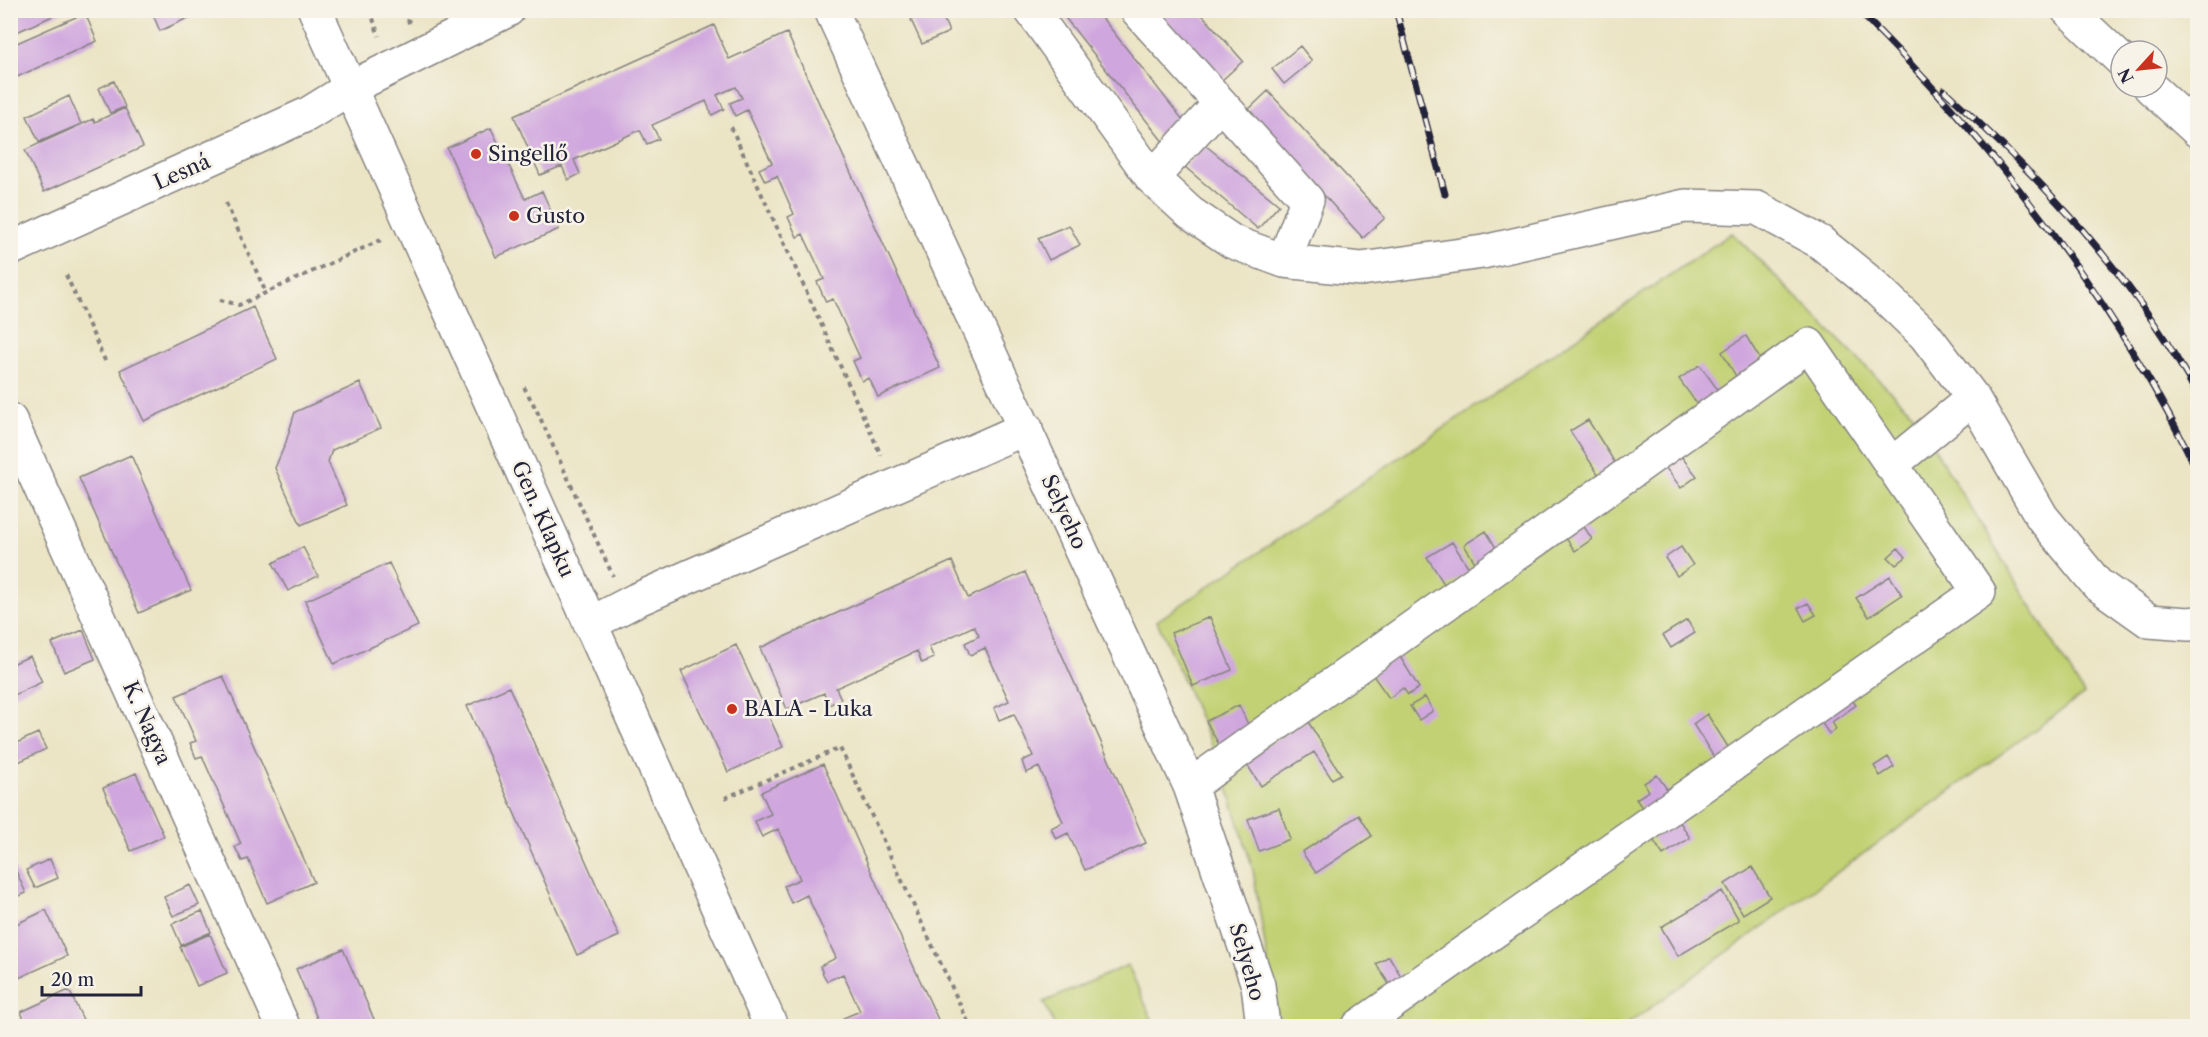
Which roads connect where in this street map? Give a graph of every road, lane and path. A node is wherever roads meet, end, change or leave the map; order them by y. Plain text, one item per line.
1 (315, 10) edge
2 (508, 10) edge
3 (831, 10) edge
4 (1031, 10) edge
5 (1137, 10) edge
6 (2068, 10) edge
7 (2109, 49) edge
8 (350, 88) junction
9 (2163, 99) edge
10 (1220, 104) junction
11 (731, 126) dead end
12 (2198, 131) edge
13 (1152, 178) junction
14 (226, 203) dead end
15 (388, 237) dead end
16 (10, 249) edge
17 (1284, 261) junction
18 (66, 275) dead end
19 (266, 293) junction
20 (220, 300) dead end
21 (107, 365) dead end
22 (520, 380) dead end
23 (1973, 398) junction
24 (10, 420) edge
25 (1026, 428) junction
26 (1891, 465) junction
27 (896, 486) junction
28 (636, 600) junction
29 (2198, 623) edge
30 (590, 624) junction
31 (1190, 786) junction
32 (725, 798) dead end
33 (283, 1026) edge
34 (771, 1026) edge
35 (970, 1026) edge
36 (1263, 1026) edge
37 (1359, 1026) edge

1 - 8 street, Gen. Klapku
2 - 8 street, Lesná
3 - 25 street, Selyeho
4 - 13 street
5 - 10 street
6 - 7 street
8 - 16 street, Lesná
8 - 30 street, Gen. Klapku
9 - 12 street
10 - 13 street
10 - 17 street
11 - 27 path
13 - 17 street
14 - 19 path
15 - 19 path
17 - 23 street
18 - 21 path
19 - 20 path
22 - 28 path
23 - 26 street
23 - 29 street
24 - 33 street, K. Nagya
25 - 27 street
25 - 31 street, Selyeho
26 - 31 street
26 - 37 street
27 - 28 street
28 - 30 street
30 - 34 street, Gen. Klapku
31 - 36 street, Selyeho
32 - 35 path

